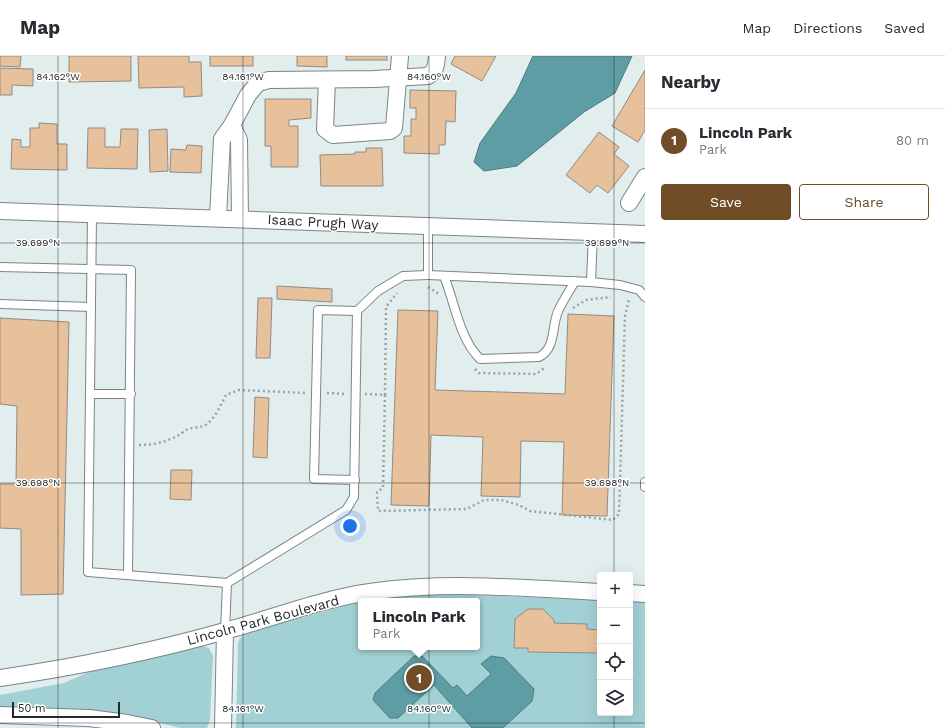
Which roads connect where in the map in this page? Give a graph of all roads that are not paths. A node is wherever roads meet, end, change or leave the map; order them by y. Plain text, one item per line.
1 (400, 56) edge
2 (437, 56) edge
3 (398, 78) junction
4 (327, 80) junction
5 (232, 125) junction
6 (645, 177) edge
7 (629, 203) dead end
8 (0, 211) edge
9 (92, 214) junction
10 (218, 217) junction
11 (240, 218) junction
12 (428, 227) junction
13 (593, 233) junction
14 (645, 234) edge
15 (0, 267) edge
16 (91, 270) junction
17 (428, 275) junction
18 (444, 276) junction
19 (575, 281) junction
20 (591, 282) junction
21 (645, 297) edge
22 (0, 304) edge
23 (91, 307) junction
24 (358, 311) junction
25 (90, 394) junction
26 (130, 394) junction
27 (355, 480) junction
28 (645, 482) edge
29 (645, 487) edge
30 (128, 575) junction
31 (227, 583) junction
32 (597, 592) edge
33 (633, 593) edge
34 (645, 594) edge
35 (225, 631) junction
36 (0, 678) edge
37 (0, 714) edge
38 (152, 728) edge
39 (223, 728) edge

1 - 3 street
2 - 3 street
3 - 4 street
3 - 4 street
4 - 5 street
5 - 10 street
5 - 11 street
6 - 7 street
8 - 9 street, Isaac Prugh Way
9 - 10 street, Isaac Prugh Way
9 - 16 lane
10 - 11 street, Isaac Prugh Way
11 - 12 street, Isaac Prugh Way
12 - 13 street, Isaac Prugh Way
12 - 17 lane
13 - 14 street, Isaac Prugh Way
13 - 20 lane
15 - 16 lane
16 - 23 lane
16 - 26 lane
17 - 18 lane
17 - 24 lane
18 - 19 lane
18 - 19 lane
19 - 20 lane
20 - 21 lane
22 - 23 lane
23 - 25 lane
24 - 27 lane
24 - 27 lane
25 - 26 lane
25 - 30 lane
26 - 30 lane
27 - 31 lane
28 - 29 lane
30 - 31 lane
31 - 35 lane
32 - 35 street, Lincoln Park Boulevard
33 - 34 street
35 - 36 street, Lincoln Park Boulevard
35 - 39 street
37 - 38 street

